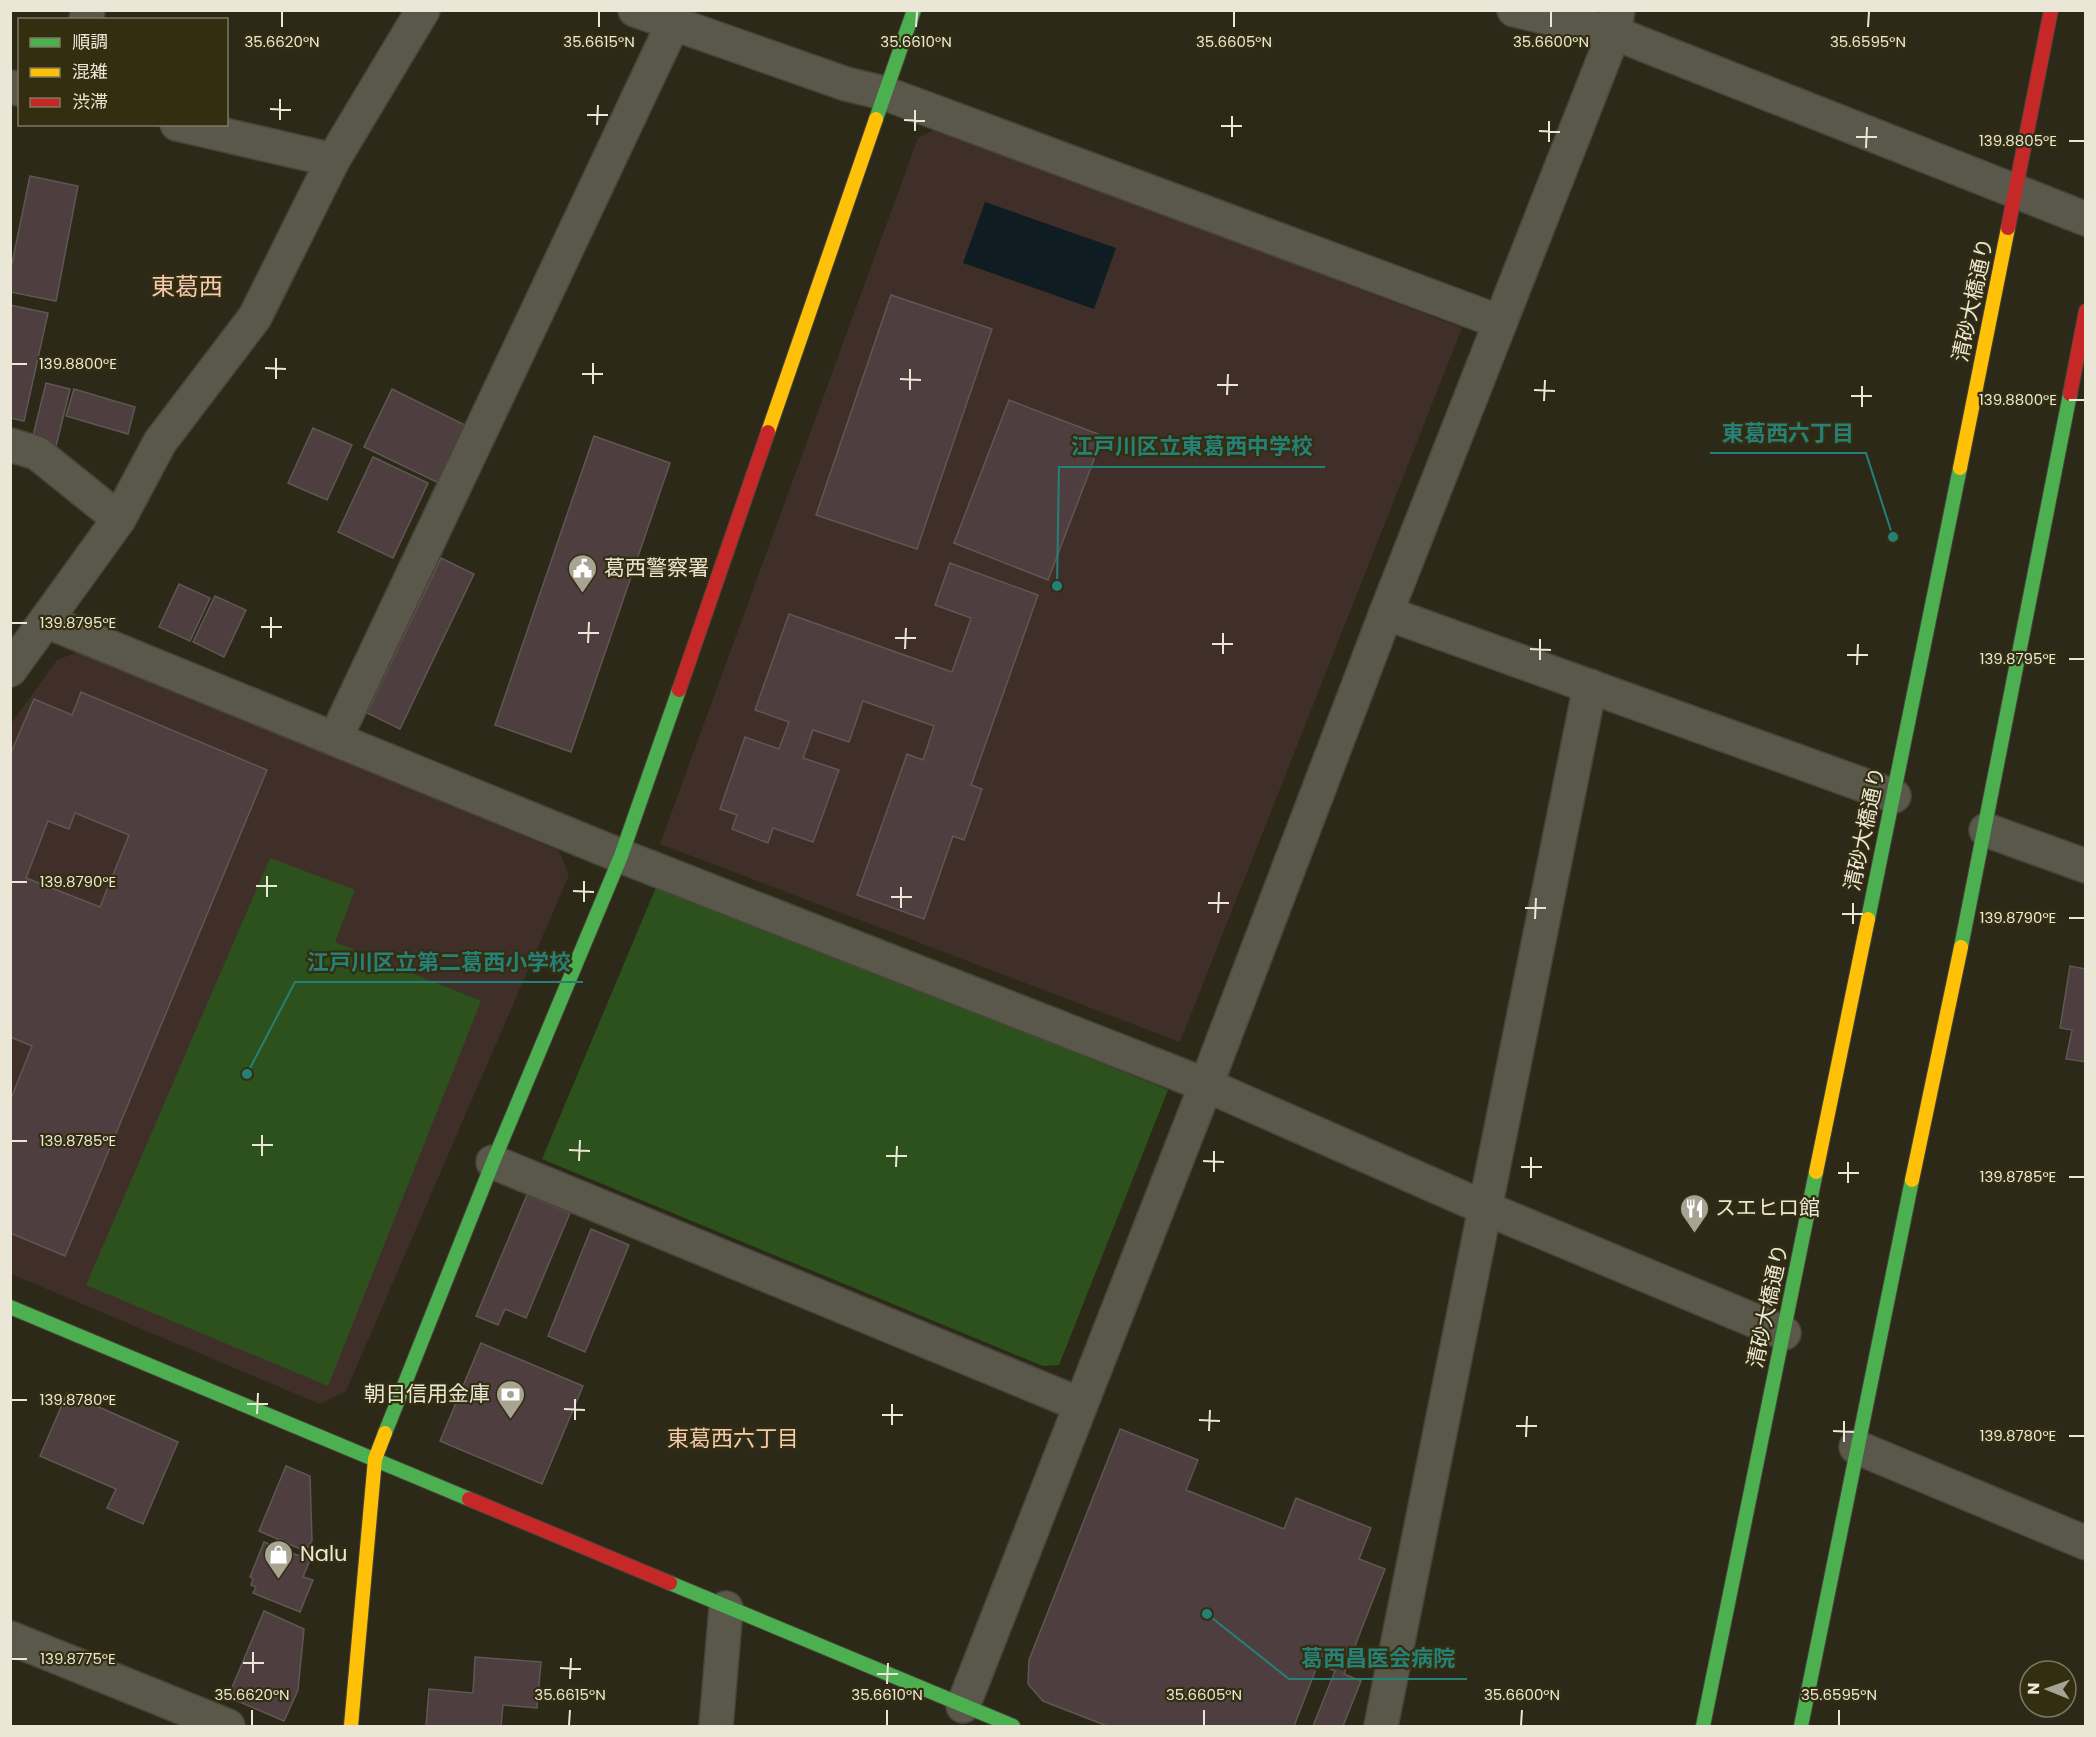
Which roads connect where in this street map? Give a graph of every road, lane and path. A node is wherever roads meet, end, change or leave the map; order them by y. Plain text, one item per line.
1 (423, 10) edge
2 (635, 10) edge
3 (914, 10) edge
4 (1514, 10) edge
5 (2051, 10) edge
6 (1616, 22) edge
7 (673, 24) junction
8 (884, 93) junction
9 (186, 126) edge
10 (333, 160) junction
11 (2016, 191) junction
12 (2085, 219) edge
13 (2085, 311) edge
14 (1500, 322) junction
15 (10, 445) edge
16 (119, 519) junction
17 (1386, 612) junction
18 (46, 621) junction
19 (10, 670) edge
20 (1590, 686) junction
21 (335, 739) junction
22 (1894, 796) junction
23 (1986, 830) junction
24 (621, 856) junction
25 (2085, 866) edge
26 (1206, 1085) junction
27 (493, 1162) junction
28 (1485, 1208) junction
29 (10, 1307) edge
30 (1784, 1333) junction
31 (1079, 1404) junction
32 (1856, 1447) junction
33 (375, 1459) junction
34 (2085, 1544) edge
35 (726, 1608) junction
36 (10, 1638) edge
37 (963, 1706) junction
38 (228, 1726) edge
39 (351, 1726) edge
40 (716, 1726) edge
41 (1013, 1726) edge
42 (1381, 1726) edge
43 (1703, 1726) edge
44 (1802, 1726) edge

1 - 10 street
2 - 7 street
3 - 8 main road
4 - 6 street
5 - 11 main road, 清砂大橋通り
6 - 11 street
6 - 14 street
7 - 8 street
7 - 21 street
8 - 14 street
8 - 24 main road
9 - 10 street
10 - 16 street
11 - 12 street
11 - 22 main road, 清砂大橋通り
13 - 23 main road
14 - 17 street
15 - 16 street
16 - 18 street
17 - 20 street
17 - 26 street
18 - 19 street
18 - 21 street
20 - 22 street
20 - 28 street
21 - 24 street
22 - 30 main road, 清砂大橋通り
23 - 25 street
23 - 32 main road
24 - 26 street
24 - 27 main road
26 - 28 street
26 - 31 street
27 - 31 street
27 - 33 main road
28 - 30 street
28 - 42 street
29 - 33 main road
30 - 43 main road, 清砂大橋通り
31 - 37 street
32 - 34 street
32 - 44 main road
33 - 35 main road
33 - 39 main road
35 - 37 main road
35 - 40 street
36 - 38 street
37 - 41 main road

